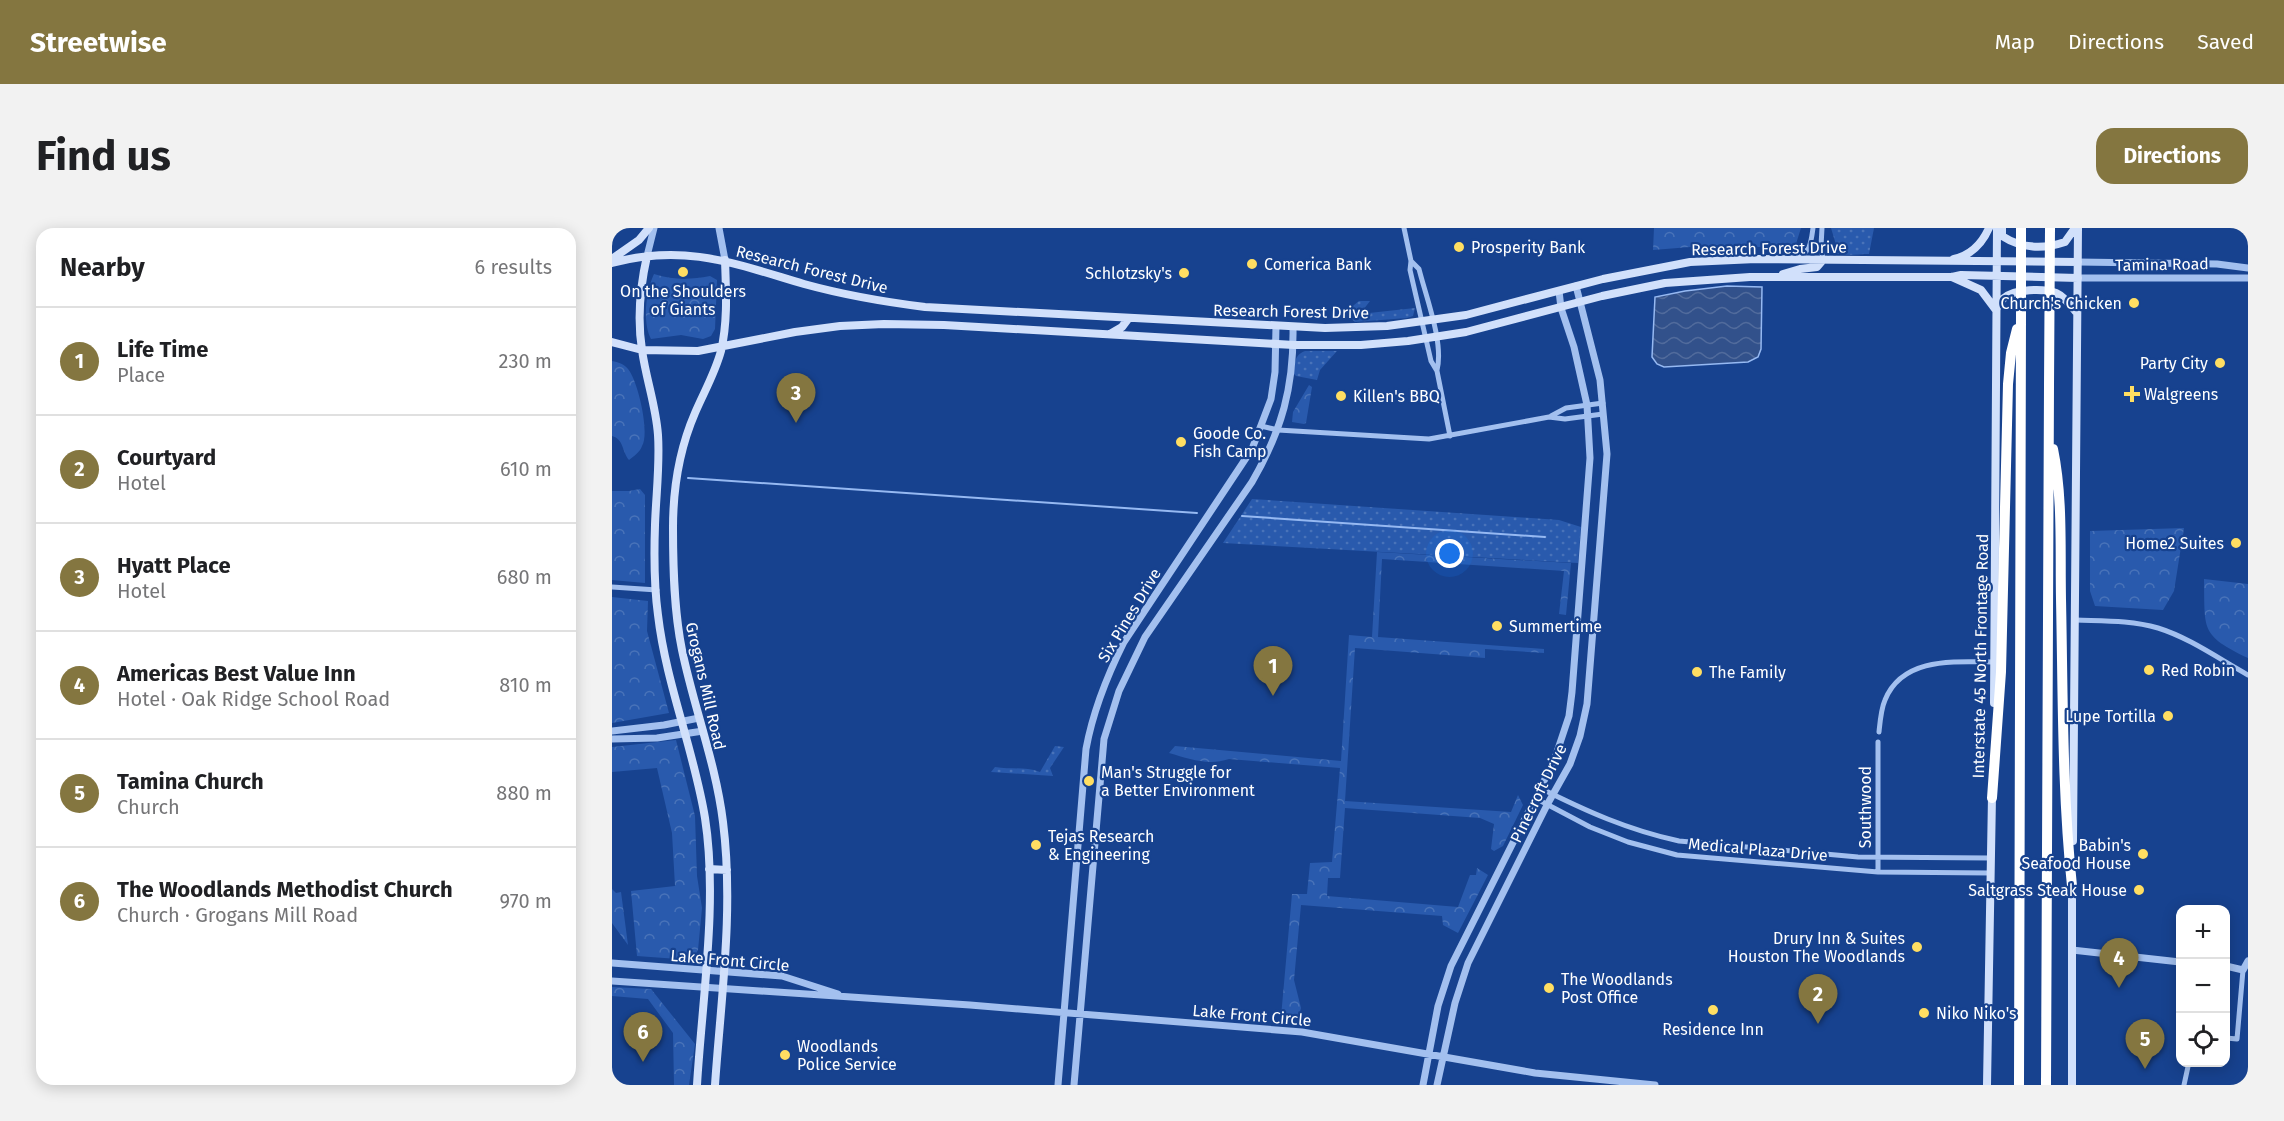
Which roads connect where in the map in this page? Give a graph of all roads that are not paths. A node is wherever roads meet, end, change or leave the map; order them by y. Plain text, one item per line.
1 (649, 228) edge
2 (654, 228) edge
3 (719, 228) edge
4 (1404, 228) edge
5 (1813, 228) edge
6 (1822, 228) edge
7 (1989, 228) edge
8 (1997, 228) edge
9 (2002, 228) edge
10 (2021, 228) edge
11 (2050, 228) edge
12 (2076, 228) edge
13 (647, 256) junction
14 (724, 260) junction
15 (1791, 260) junction
16 (1823, 260) junction
17 (612, 261) edge
18 (1412, 261) junction
19 (1941, 262) junction
20 (2078, 262) junction
21 (1997, 263) junction
22 (2248, 268) edge
23 (1997, 275) junction
24 (1776, 276) junction
25 (1952, 277) junction
26 (2078, 278) junction
27 (2248, 278) edge
28 (1576, 286) junction
29 (1559, 291) junction
30 (1580, 302) junction
31 (1561, 308) junction
32 (956, 309) junction
33 (1996, 310) junction
34 (2077, 313) junction
35 (2021, 314) junction
36 (1128, 319) junction
37 (1432, 321) junction
38 (1422, 322) junction
39 (944, 325) junction
40 (1276, 327) junction
41 (1293, 327) junction
42 (1109, 335) junction
43 (1436, 338) junction
44 (1426, 339) junction
45 (612, 342) edge
46 (1275, 344) junction
47 (1293, 345) junction
48 (722, 348) junction
49 (642, 350) junction
50 (1437, 371) junction
51 (1603, 403) junction
52 (1587, 405) junction
53 (1604, 414) junction
54 (1588, 416) junction
55 (1550, 417) junction
56 (1261, 426) junction
57 (2049, 426) junction
58 (1278, 430) junction
59 (1450, 436) junction
60 (1192, 541) junction
61 (1205, 550) junction
62 (612, 587) edge
63 (657, 590) junction
64 (2076, 620) junction
65 (1132, 630) junction
66 (1145, 637) junction
67 (1995, 662) junction
68 (2248, 675) edge
69 (699, 717) junction
70 (682, 721) junction
71 (612, 731) edge
72 (703, 731) junction
73 (1879, 732) dead end
74 (686, 735) junction
75 (612, 739) edge
76 (1878, 742) dead end
77 (1540, 788) junction
78 (1553, 795) junction
79 (1535, 798) junction
80 (1992, 798) junction
81 (1547, 805) junction
82 (1879, 858) junction
83 (1990, 858) junction
84 (709, 869) junction
85 (727, 870) junction
86 (1878, 872) junction
87 (1990, 873) junction
88 (2072, 886) junction
89 (2072, 950) junction
90 (2176, 961) edge
91 (2248, 961) edge
92 (612, 963) edge
93 (2230, 967) edge
94 (2243, 970) junction
95 (705, 971) junction
96 (723, 972) junction
97 (612, 981) edge
98 (704, 987) junction
99 (722, 988) junction
100 (843, 996) junction
101 (1064, 1013) junction
102 (1080, 1014) junction
103 (2230, 1038) edge
104 (1429, 1054) junction
105 (1442, 1057) junction
106 (2188, 1067) edge
107 (697, 1085) edge
108 (715, 1085) edge
109 (1058, 1085) edge
110 (1074, 1085) edge
111 (1423, 1085) edge
112 (1437, 1085) edge
113 (1655, 1085) edge
114 (1987, 1085) edge
115 (2019, 1085) edge
116 (2046, 1085) edge
117 (2072, 1085) edge
118 (2184, 1085) edge

1 - 17 main road
2 - 13 street, Grogans Mill Road
3 - 14 street, Grogans Mill Road
4 - 18 street
5 - 15 street
6 - 16 street
7 - 19 main road
8 - 21 main road, Interstate 45 North Frontage Road
9 - 12 main road
10 - 35 highway, bridge
11 - 57 highway, bridge
12 - 20 main road
13 - 14 main road, Research Forest Drive
13 - 17 main road, Research Forest Drive
13 - 49 main road, Grogans Mill Road
14 - 32 main road, Research Forest Drive
14 - 48 main road, Grogans Mill Road
15 - 16 main road, Research Forest Drive
15 - 28 main road, Research Forest Drive
16 - 19 main road, Research Forest Drive
16 - 24 main road
18 - 37 street
18 - 38 street
19 - 21 main road, Research Forest Drive
20 - 21 main road, Research Forest Drive
20 - 22 street, Tamina Road
20 - 26 main road
21 - 23 main road, Interstate 45 North Frontage Road
23 - 25 main road, Research Forest Drive
23 - 26 main road, Research Forest Drive
23 - 33 main road, Interstate 45 North Frontage Road
24 - 25 main road, Research Forest Drive
24 - 30 main road, Research Forest Drive
25 - 33 main road
26 - 27 street, Tamina Road
26 - 34 main road
28 - 29 main road, Research Forest Drive
28 - 30 street, Pinecroft Drive
29 - 31 street, Pinecroft Drive
29 - 37 main road, Research Forest Drive
30 - 31 main road, Research Forest Drive
30 - 51 street, Pinecroft Drive
31 - 43 main road, Research Forest Drive
31 - 52 street, Pinecroft Drive
32 - 36 main road, Research Forest Drive
32 - 39 main road
33 - 34 main road
33 - 67 main road, Interstate 45 North Frontage Road
34 - 64 main road
35 - 80 highway
35 - 115 highway
36 - 40 main road, Research Forest Drive
36 - 42 main road
37 - 38 main road, Research Forest Drive
37 - 43 street
38 - 41 main road, Research Forest Drive
38 - 44 street
39 - 42 main road, Research Forest Drive
39 - 48 main road, Research Forest Drive
40 - 41 main road, Research Forest Drive
40 - 46 street, Six Pines Drive
41 - 47 street, Six Pines Drive
42 - 46 main road, Research Forest Drive
43 - 44 main road, Research Forest Drive
43 - 50 street
44 - 47 main road, Research Forest Drive
44 - 50 street
45 - 49 main road, Research Forest Drive
46 - 47 main road, Research Forest Drive
46 - 56 street, Six Pines Drive
47 - 58 street, Six Pines Drive
48 - 49 main road, Research Forest Drive
48 - 69 main road, Grogans Mill Road
49 - 63 main road, Grogans Mill Road
50 - 59 street
51 - 52 street
51 - 53 street, Pinecroft Drive
52 - 54 street, Pinecroft Drive
52 - 55 street
53 - 54 street
53 - 78 street, Pinecroft Drive
54 - 55 street
54 - 77 street, Pinecroft Drive
55 - 59 street
56 - 58 street
56 - 60 street, Six Pines Drive
57 - 88 highway
57 - 116 highway
58 - 59 street
58 - 61 street, Six Pines Drive
60 - 61 street
60 - 65 street, Six Pines Drive
61 - 66 street, Six Pines Drive
62 - 63 street
63 - 70 main road, Grogans Mill Road
64 - 68 street
64 - 88 main road
65 - 66 street
65 - 101 street, Six Pines Drive
66 - 102 street, Six Pines Drive
67 - 73 street
67 - 80 main road, Interstate 45 North Frontage Road
69 - 70 street
69 - 72 main road, Grogans Mill Road
70 - 71 street
70 - 74 main road, Grogans Mill Road
72 - 74 street
72 - 85 main road, Grogans Mill Road
74 - 75 street
74 - 84 main road, Grogans Mill Road
76 - 82 street, Southwood
77 - 78 street, Medical Plaza Drive
77 - 79 street, Pinecroft Drive
78 - 81 street, Pinecroft Drive
78 - 82 street, Medical Plaza Drive
79 - 81 street, Medical Plaza Drive
79 - 104 street, Pinecroft Drive
80 - 83 main road, Interstate 45 North Frontage Road
81 - 86 street, Medical Plaza Drive
81 - 105 street, Pinecroft Drive
82 - 83 street, Medical Plaza Drive
82 - 86 street, Southwood
83 - 87 main road, Interstate 45 North Frontage Road
84 - 85 main road
84 - 95 main road, Grogans Mill Road
85 - 96 main road, Grogans Mill Road
86 - 87 street, Medical Plaza Drive
87 - 114 main road, Interstate 45 North Frontage Road
88 - 89 main road
89 - 90 street
89 - 117 main road
91 - 94 street
92 - 95 street, Lake Front Circle
93 - 94 street
94 - 103 street
95 - 96 street, Lake Front Circle
95 - 98 main road, Grogans Mill Road
96 - 99 main road, Grogans Mill Road
96 - 100 street, Lake Front Circle
97 - 98 street, Lake Front Circle
98 - 99 street, Lake Front Circle
98 - 107 main road, Grogans Mill Road
99 - 100 street, Lake Front Circle
99 - 108 main road, Grogans Mill Road
100 - 101 street, Lake Front Circle
101 - 102 street, Lake Front Circle
101 - 109 street, Six Pines Drive
102 - 104 street, Lake Front Circle
102 - 110 street, Six Pines Drive
104 - 105 street, Lake Front Circle
104 - 111 street, Pinecroft Drive
105 - 112 street, Pinecroft Drive
105 - 113 street, Lake Front Circle
106 - 118 street

